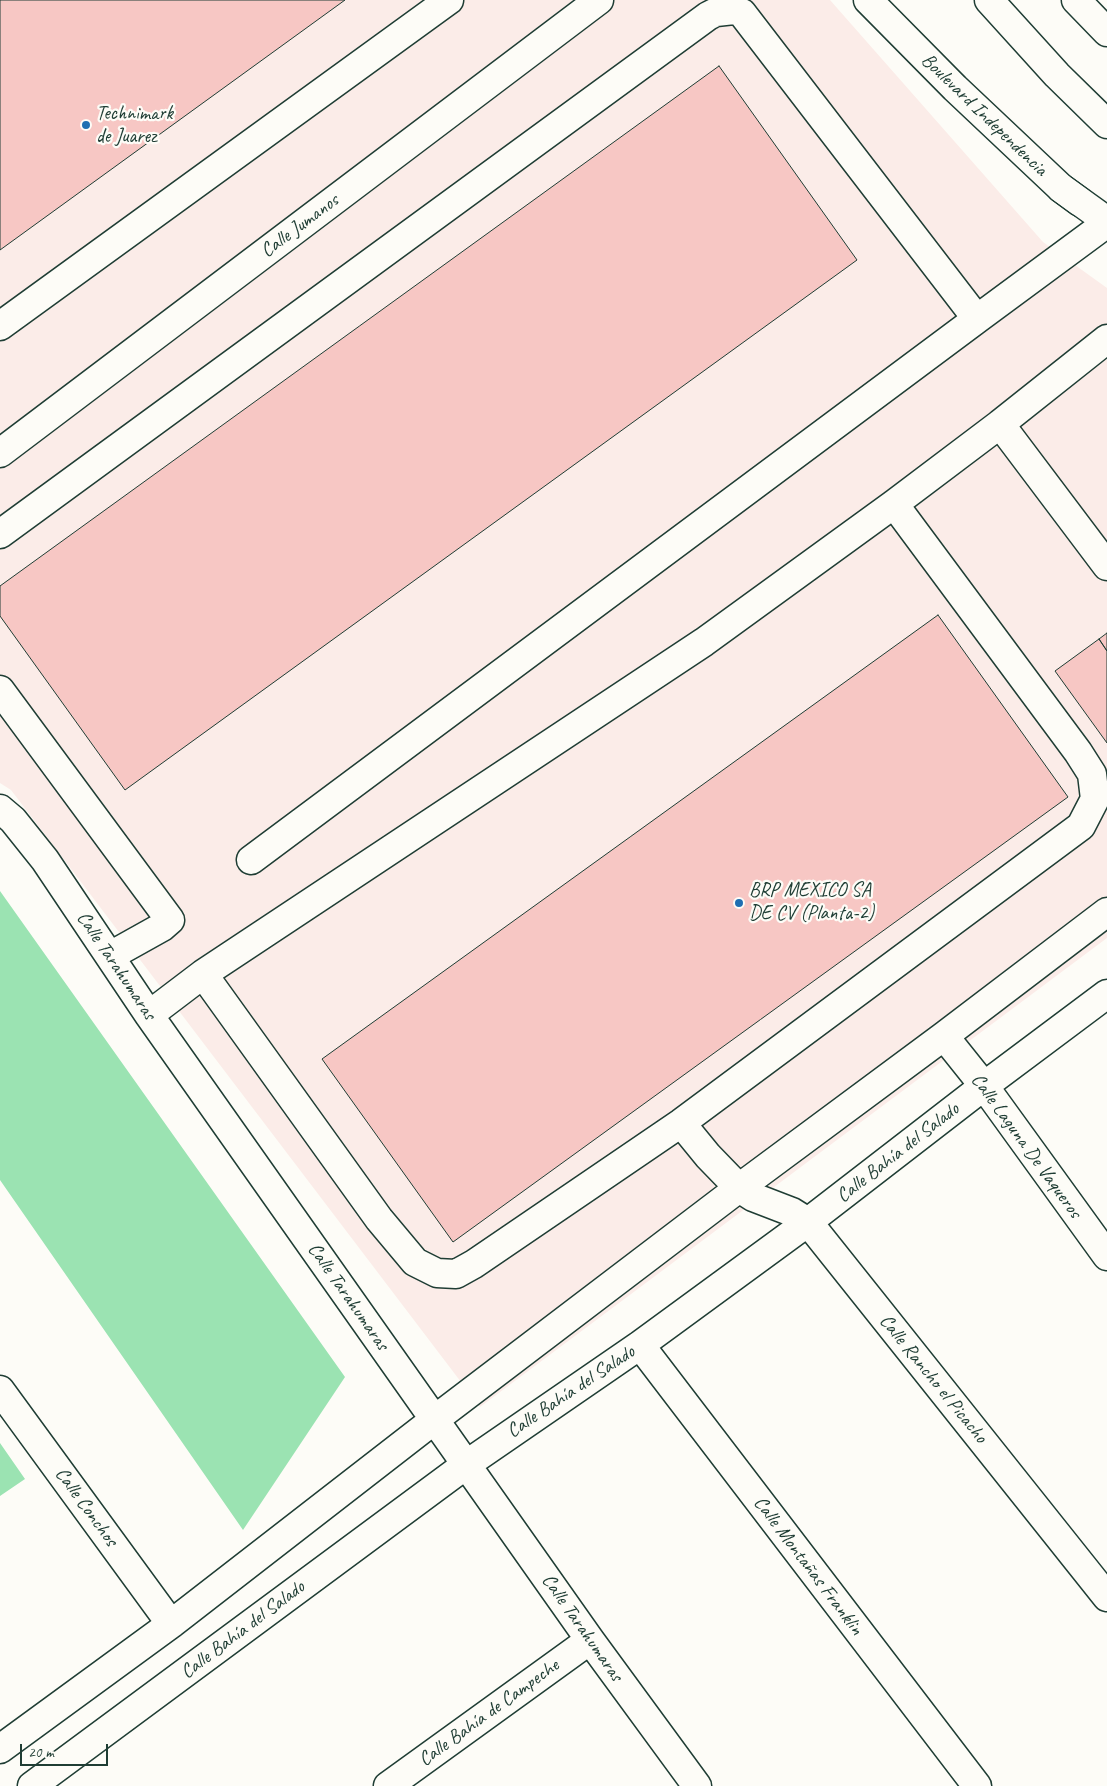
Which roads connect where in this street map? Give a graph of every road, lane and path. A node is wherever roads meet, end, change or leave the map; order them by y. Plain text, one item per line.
1 (449, 0) edge
2 (599, 0) edge
3 (868, 0) edge
4 (989, 0) edge
5 (1076, 0) edge
6 (1107, 32) edge
7 (1107, 124) edge
8 (1107, 222) edge
9 (978, 319) junction
10 (0, 326) edge
11 (1107, 339) edge
12 (1000, 424) junction
13 (0, 453) edge
14 (894, 504) junction
15 (0, 534) edge
16 (1107, 566) edge
17 (0, 690) edge
18 (0, 809) edge
19 (251, 860) dead end
20 (1107, 912) edge
21 (110, 956) junction
22 (202, 974) junction
23 (1107, 994) edge
24 (149, 1015) junction
25 (944, 1036) junction
26 (984, 1086) junction
27 (681, 1124) junction
28 (739, 1188) junction
29 (808, 1222) junction
30 (1107, 1256) edge
31 (640, 1345) junction
32 (0, 1390) edge
33 (434, 1420) junction
34 (467, 1464) junction
35 (1105, 1590) edge
36 (171, 1624) junction
37 (590, 1640) junction
38 (1, 1746) edge
39 (32, 1786) edge
40 (388, 1786) edge
41 (697, 1786) edge
42 (976, 1786) edge

1 - 10 main road
2 - 13 main road, Calle Jumanos
3 - 8 main road, Boulevard Independencia
4 - 7 main road
5 - 6 main road
8 - 9 main road
9 - 15 main road
9 - 19 main road
11 - 12 main road
12 - 14 main road
12 - 16 main road
14 - 22 main road
14 - 27 main road
17 - 21 main road
18 - 21 main road, Calle Tarahumaras
20 - 25 main road
21 - 24 main road, Calle Tarahumaras
22 - 24 main road
22 - 27 main road
23 - 26 main road, Calle Bahía del Salado
24 - 33 main road, Calle Tarahumaras
25 - 26 main road, Calle Laguna De Vaqueros
25 - 28 main road
26 - 29 main road, Calle Bahía del Salado
26 - 30 main road, Calle Laguna De Vaqueros
27 - 28 main road, Calle Rancho el Picacho
28 - 29 main road, Calle Rancho el Picacho
28 - 33 main road
29 - 31 main road, Calle Bahía del Salado
29 - 35 main road, Calle Rancho el Picacho
31 - 34 main road, Calle Bahía del Salado
31 - 42 main road, Calle Montañas Franklin
32 - 36 main road, Calle Conchos
33 - 34 main road, Calle Tarahumaras
33 - 36 main road
34 - 37 main road, Calle Tarahumaras
34 - 39 main road, Calle Bahía del Salado
36 - 38 main road
37 - 40 main road, Calle Bahía de Campeche
37 - 41 main road, Calle Tarahumaras

